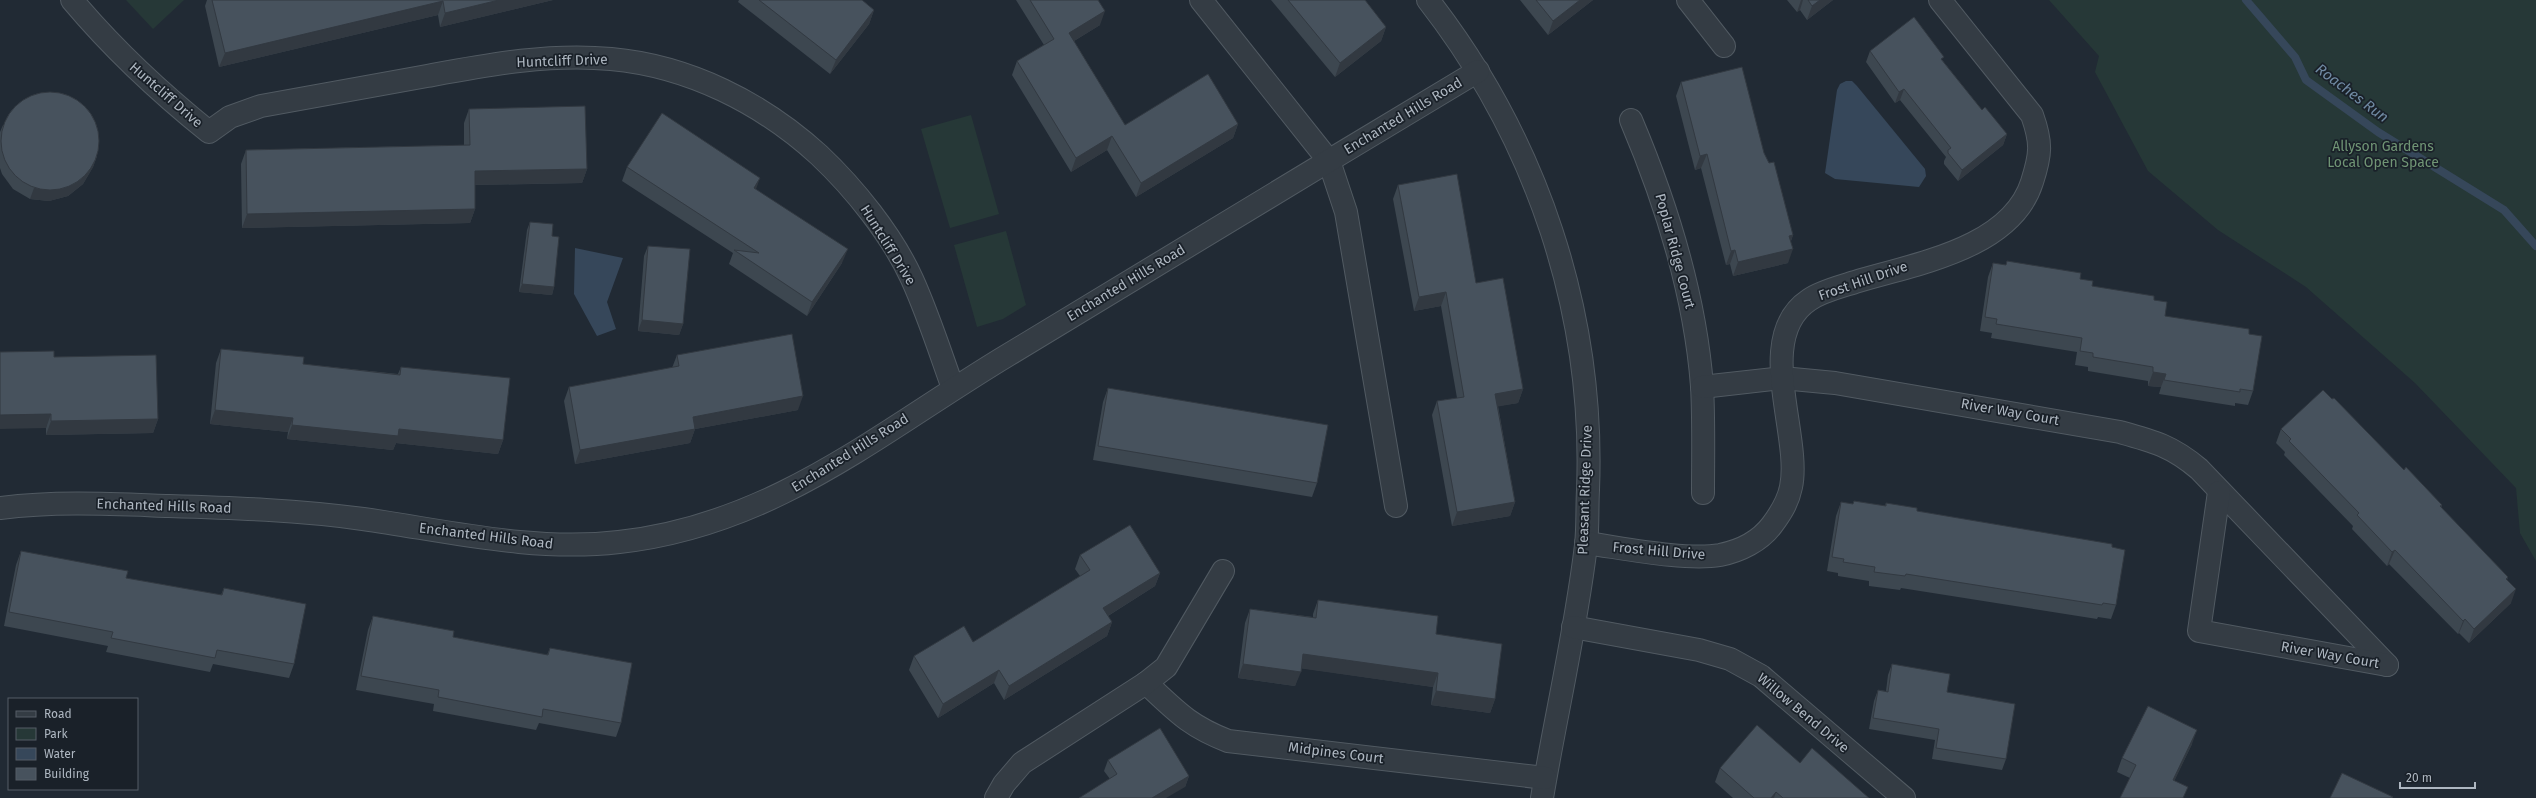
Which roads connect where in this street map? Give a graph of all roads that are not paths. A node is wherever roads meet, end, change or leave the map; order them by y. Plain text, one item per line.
1 (72, 0) edge
2 (1201, 0) edge
3 (1428, 0) edge
4 (1688, 0) edge
5 (1940, 0) edge
6 (1724, 46) dead end
7 (1478, 71) junction
8 (1631, 120) dead end
9 (1329, 161) junction
10 (1782, 378) junction
11 (1702, 387) junction
12 (953, 388) junction
13 (2219, 492) junction
14 (1703, 493) dead end
15 (1396, 506) dead end
16 (0, 508) edge
17 (1586, 543) junction
18 (1223, 571) dead end
19 (1573, 627) junction
20 (1146, 683) junction
21 (1544, 788) edge
22 (996, 798) edge
23 (1904, 798) edge

1 - 12 street, Huntcliff Drive
2 - 9 street, Enchanted Hills Road
3 - 7 street, Pleasant Ridge Drive
4 - 6 street
5 - 10 street, Frost Hill Drive
7 - 9 street, Enchanted Hills Road
7 - 17 street, Pleasant Ridge Drive
8 - 11 street, Poplar Ridge Court
9 - 12 street, Enchanted Hills Road
9 - 15 street, Enchanted Hills Road
10 - 11 street
10 - 13 street, River Way Court
10 - 17 street, Frost Hill Drive
11 - 14 street, Poplar Ridge Court
12 - 16 street, Enchanted Hills Road
13 - 13 street, River Way Court
17 - 19 street, Pleasant Ridge Drive
18 - 20 street
19 - 21 street, Pleasant Ridge Drive
19 - 23 street, Willow Bend Drive
20 - 21 street, Midpines Court
20 - 22 street

